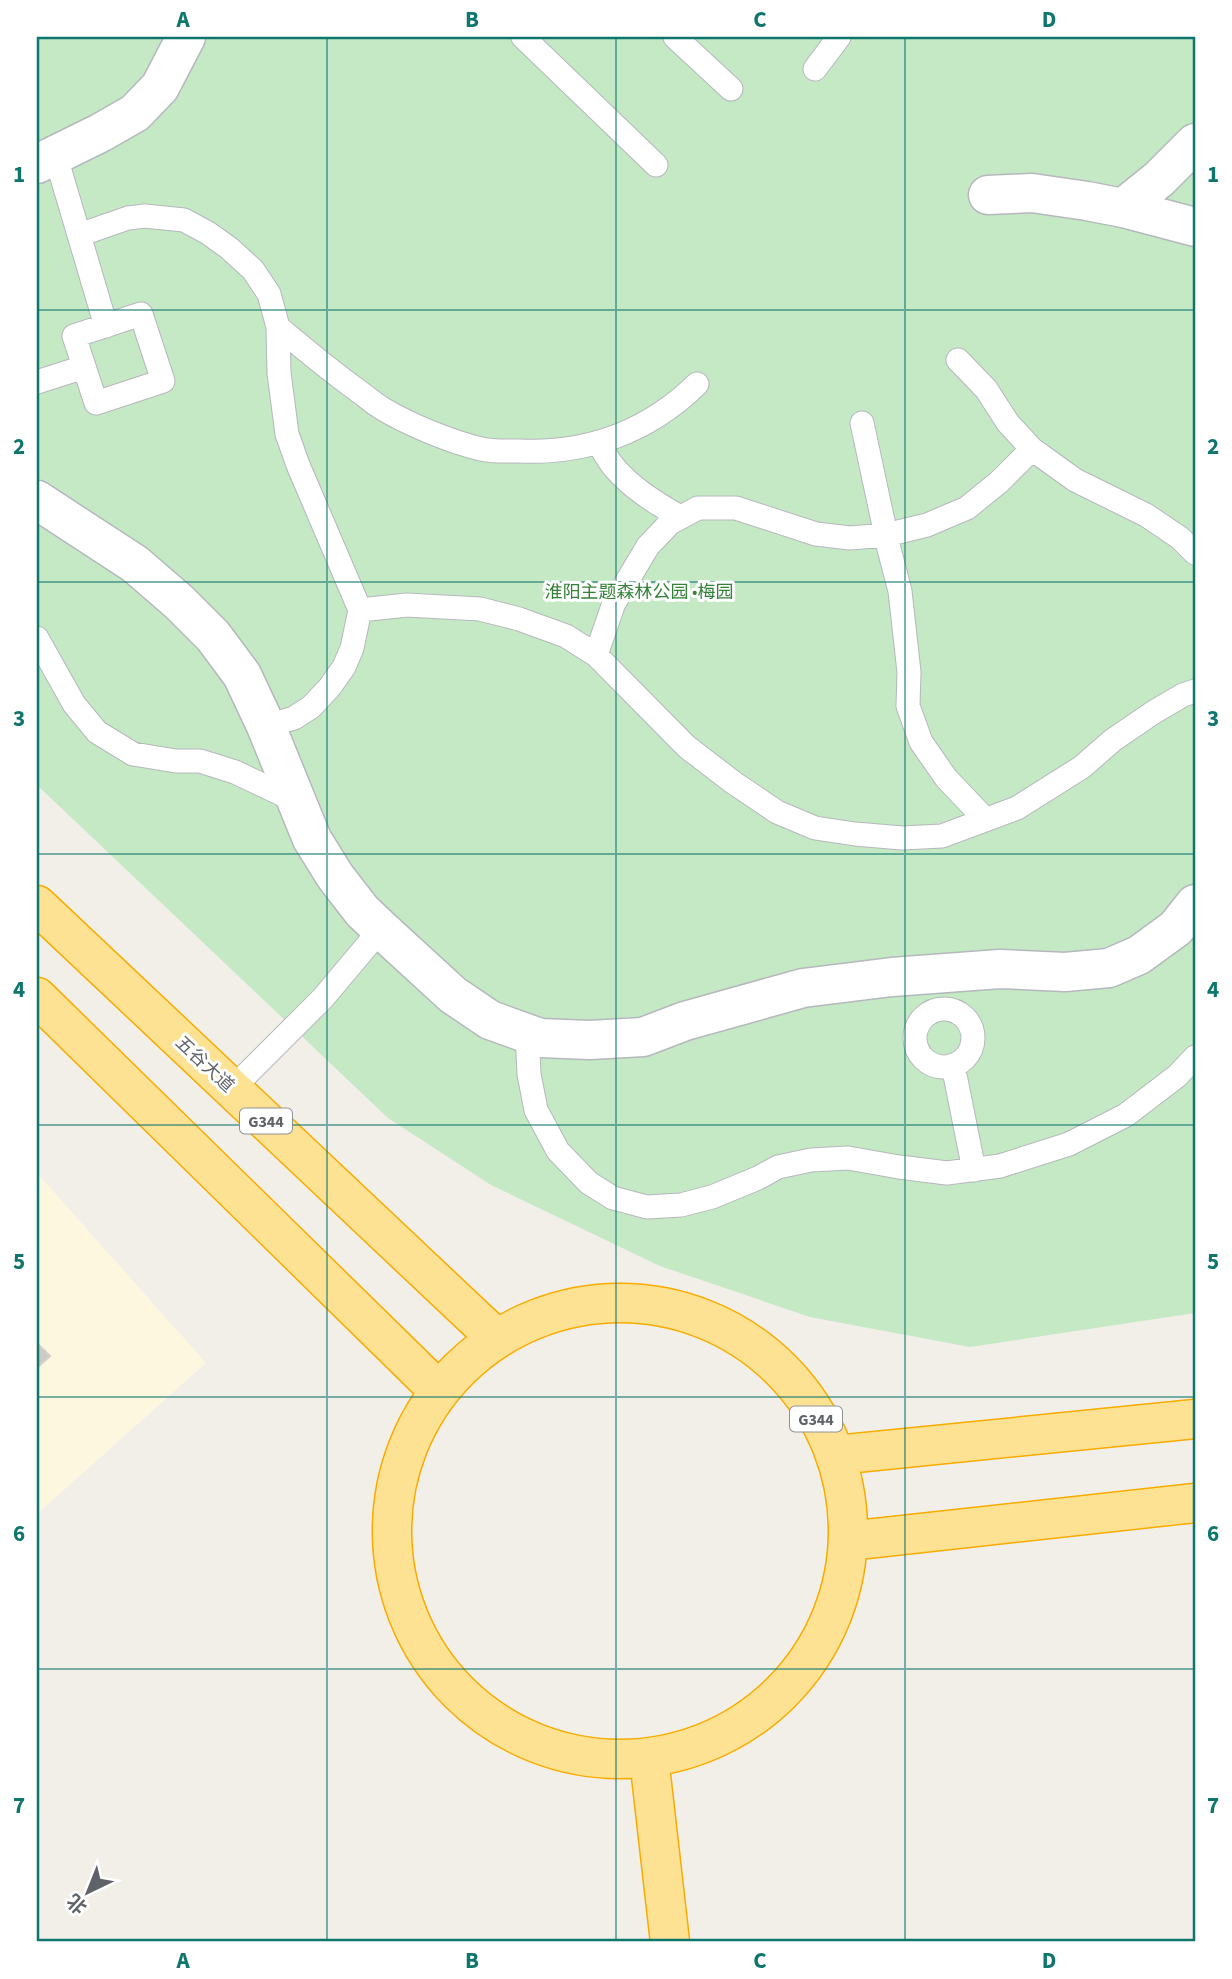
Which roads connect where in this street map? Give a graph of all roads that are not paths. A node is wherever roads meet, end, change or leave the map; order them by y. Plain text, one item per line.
1 (186, 37) edge
2 (523, 37) edge
3 (675, 37) edge
4 (839, 37) edge
5 (815, 69) dead end
6 (732, 89) dead end
7 (1195, 143) edge
8 (46, 159) edge
9 (656, 165) dead end
10 (988, 195) dead end
11 (1123, 208) junction
12 (1195, 227) edge
13 (79, 235) junction
14 (106, 326) junction
15 (278, 327) junction
16 (958, 360) dead end
17 (84, 367) junction
18 (37, 382) edge
19 (698, 384) dead end
20 (862, 423) dead end
21 (598, 442) junction
22 (1032, 449) junction
23 (37, 500) edge
24 (680, 517) junction
25 (886, 536) junction
26 (1195, 553) edge
27 (360, 610) junction
28 (37, 638) edge
29 (596, 654) junction
30 (1195, 691) edge
31 (266, 726) junction
32 (297, 801) junction
33 (985, 819) junction
34 (1195, 904) edge
35 (37, 905) edge
36 (381, 929) junction
37 (937, 992) junction
38 (37, 997) edge
39 (527, 1033) junction
40 (1195, 1057) edge
41 (953, 1065) junction
42 (232, 1089) junction
43 (974, 1170) junction
44 (495, 1337) junction
45 (438, 1390) junction
46 (1195, 1419) edge
47 (836, 1455) junction
48 (1195, 1503) edge
49 (848, 1541) junction
50 (649, 1758) junction
51 (670, 1942) edge

1 - 8 street
2 - 9 lane
3 - 6 lane
4 - 5 lane
7 - 11 street
8 - 13 lane
10 - 11 street
11 - 12 street
13 - 14 lane
13 - 15 lane
14 - 17 lane
14 - 17 lane
15 - 21 lane
15 - 27 lane
16 - 22 lane
17 - 18 lane
19 - 21 lane
20 - 25 lane
21 - 24 lane
22 - 25 lane
22 - 26 lane
23 - 31 street
24 - 25 lane
24 - 29 lane
25 - 33 lane
27 - 29 lane
27 - 31 lane
28 - 32 lane
29 - 33 lane
30 - 33 lane
31 - 32 street
32 - 36 street
34 - 37 street
35 - 42 highway, 五谷大道 / G344
36 - 39 street
36 - 42 lane
37 - 39 street
37 - 41 lane
37 - 41 lane
38 - 45 highway
39 - 43 lane
40 - 43 lane
41 - 43 lane
42 - 44 highway, 五谷大道 / G344
44 - 45 highway, G344
44 - 47 highway, G344
45 - 50 highway, G344
46 - 47 highway
47 - 49 highway, G344
48 - 49 highway
49 - 50 highway, G344
50 - 51 highway

